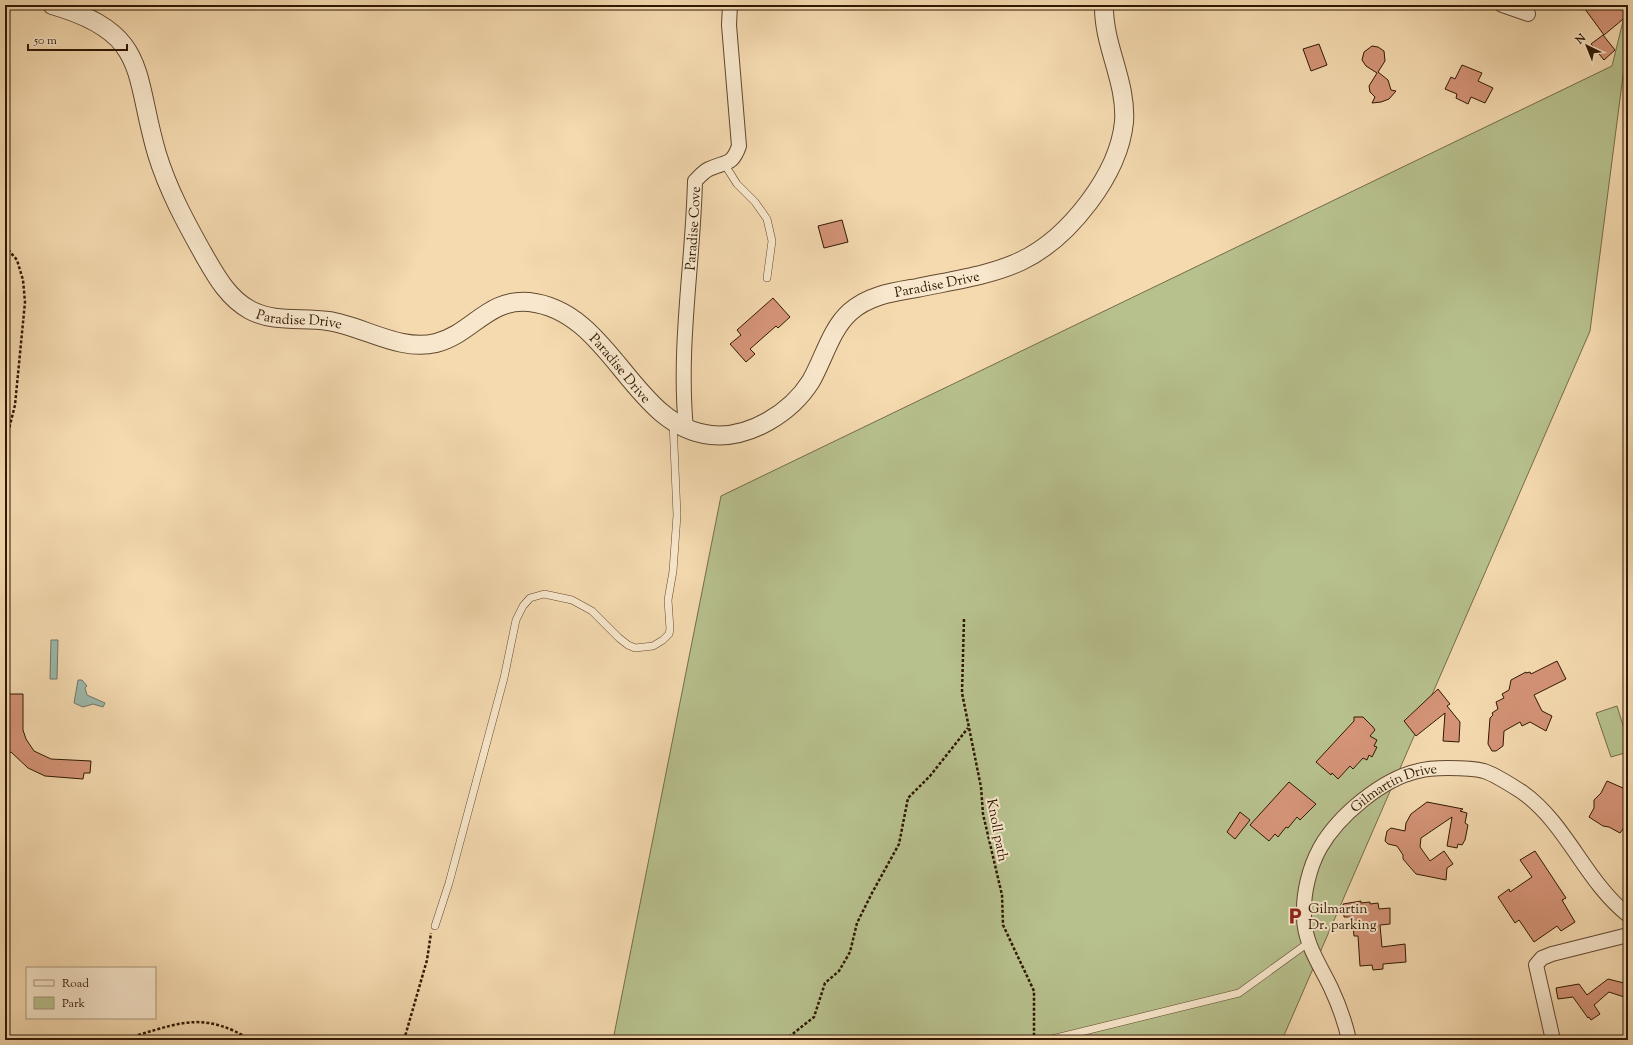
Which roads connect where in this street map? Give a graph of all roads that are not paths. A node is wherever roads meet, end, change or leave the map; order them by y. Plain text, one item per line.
1 (52, 5) edge
2 (730, 5) edge
3 (1104, 5) edge
4 (1502, 5) edge
5 (1528, 14) dead end
6 (725, 165) junction
7 (766, 278) dead end
8 (679, 425) junction
9 (1628, 915) edge
10 (435, 926) road end
11 (1628, 935) edge
12 (1308, 943) junction
13 (1048, 1040) edge
14 (1349, 1040) edge
15 (1552, 1040) edge

1 - 8 street, Paradise Drive
2 - 6 street
3 - 8 street, Paradise Drive
4 - 5 street
6 - 7 lane
6 - 8 street, Paradise Cove
8 - 10 lane
9 - 12 street, Gilmartin Drive
11 - 15 street
12 - 13 lane
12 - 14 street, Gilmartin Drive

